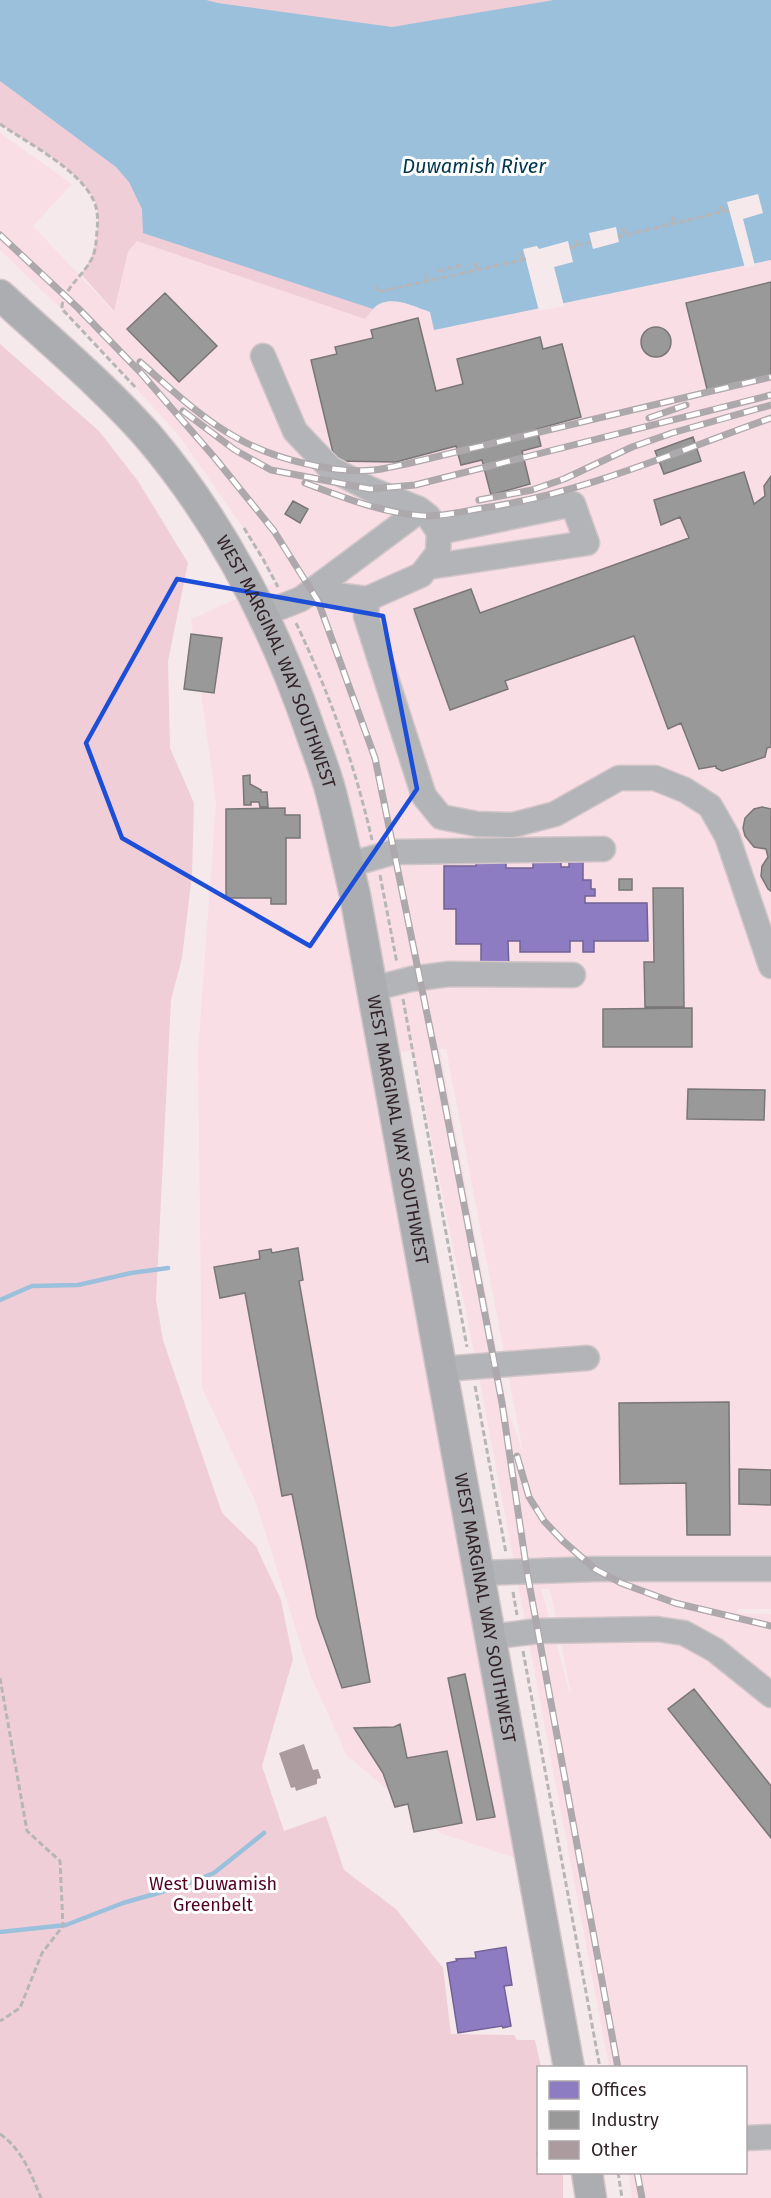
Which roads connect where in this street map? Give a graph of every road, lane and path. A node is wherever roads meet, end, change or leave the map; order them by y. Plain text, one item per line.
1 (721, 206) dead end
2 (729, 210) dead end
3 (723, 212) junction
4 (672, 216) dead end
5 (675, 223) junction
6 (623, 228) dead end
7 (625, 235) junction
8 (618, 237) dead end
9 (576, 240) dead end
10 (591, 242) dead end
11 (577, 246) junction
12 (570, 248) dead end
13 (520, 252) dead end
14 (475, 263) dead end
15 (463, 265) dead end
16 (452, 268) junction
17 (477, 270) junction
18 (438, 271) dead end
19 (426, 274) dead end
20 (453, 275) junction
21 (428, 281) junction
22 (376, 285) dead end
23 (0, 295) edge
24 (263, 356) dead end
25 (419, 508) junction
26 (439, 532) junction
27 (428, 567) junction
28 (312, 592) junction
29 (367, 599) junction
30 (263, 614) junction
31 (603, 849) dead end
32 (348, 864) junction
33 (771, 966) edge
34 (573, 975) dead end
35 (372, 989) junction
36 (587, 1358) dead end
37 (442, 1369) junction
38 (771, 1569) edge
39 (479, 1573) junction
40 (490, 1637) junction
41 (0, 1678) edge
42 (771, 1695) edge
43 (0, 2021) edge
44 (569, 2066) edge
45 (0, 2133) edge
46 (771, 2137) edge
47 (747, 2138) edge
48 (587, 2174) edge
49 (618, 2174) edge
50 (41, 2198) edge
51 (591, 2198) edge
52 (622, 2198) edge

1 - 3 path
2 - 3 path
3 - 5 path
4 - 5 path
5 - 7 path
6 - 7 path
7 - 8 path
9 - 11 path
10 - 11 path
11 - 12 path
13 - 17 path
14 - 17 path
15 - 16 path
16 - 18 path
16 - 20 path
17 - 20 path
19 - 21 path
20 - 21 path
21 - 22 path
23 - 30 main road, WEST MARGINAL WAY SOUTHWEST
24 - 25 lane
25 - 26 lane
25 - 28 lane
26 - 27 lane
26 - 27 lane
27 - 29 lane
28 - 29 lane
28 - 30 lane
29 - 33 lane
30 - 32 main road, WEST MARGINAL WAY SOUTHWEST
31 - 32 lane
32 - 35 main road, WEST MARGINAL WAY SOUTHWEST
34 - 35 lane
35 - 37 main road, WEST MARGINAL WAY SOUTHWEST
36 - 37 lane
37 - 39 main road, WEST MARGINAL WAY SOUTHWEST
38 - 39 lane
39 - 40 main road, WEST MARGINAL WAY SOUTHWEST
40 - 42 lane
40 - 44 main road, WEST MARGINAL WAY SOUTHWEST
41 - 43 path
45 - 50 path
46 - 47 lane
48 - 51 main road
49 - 52 path

